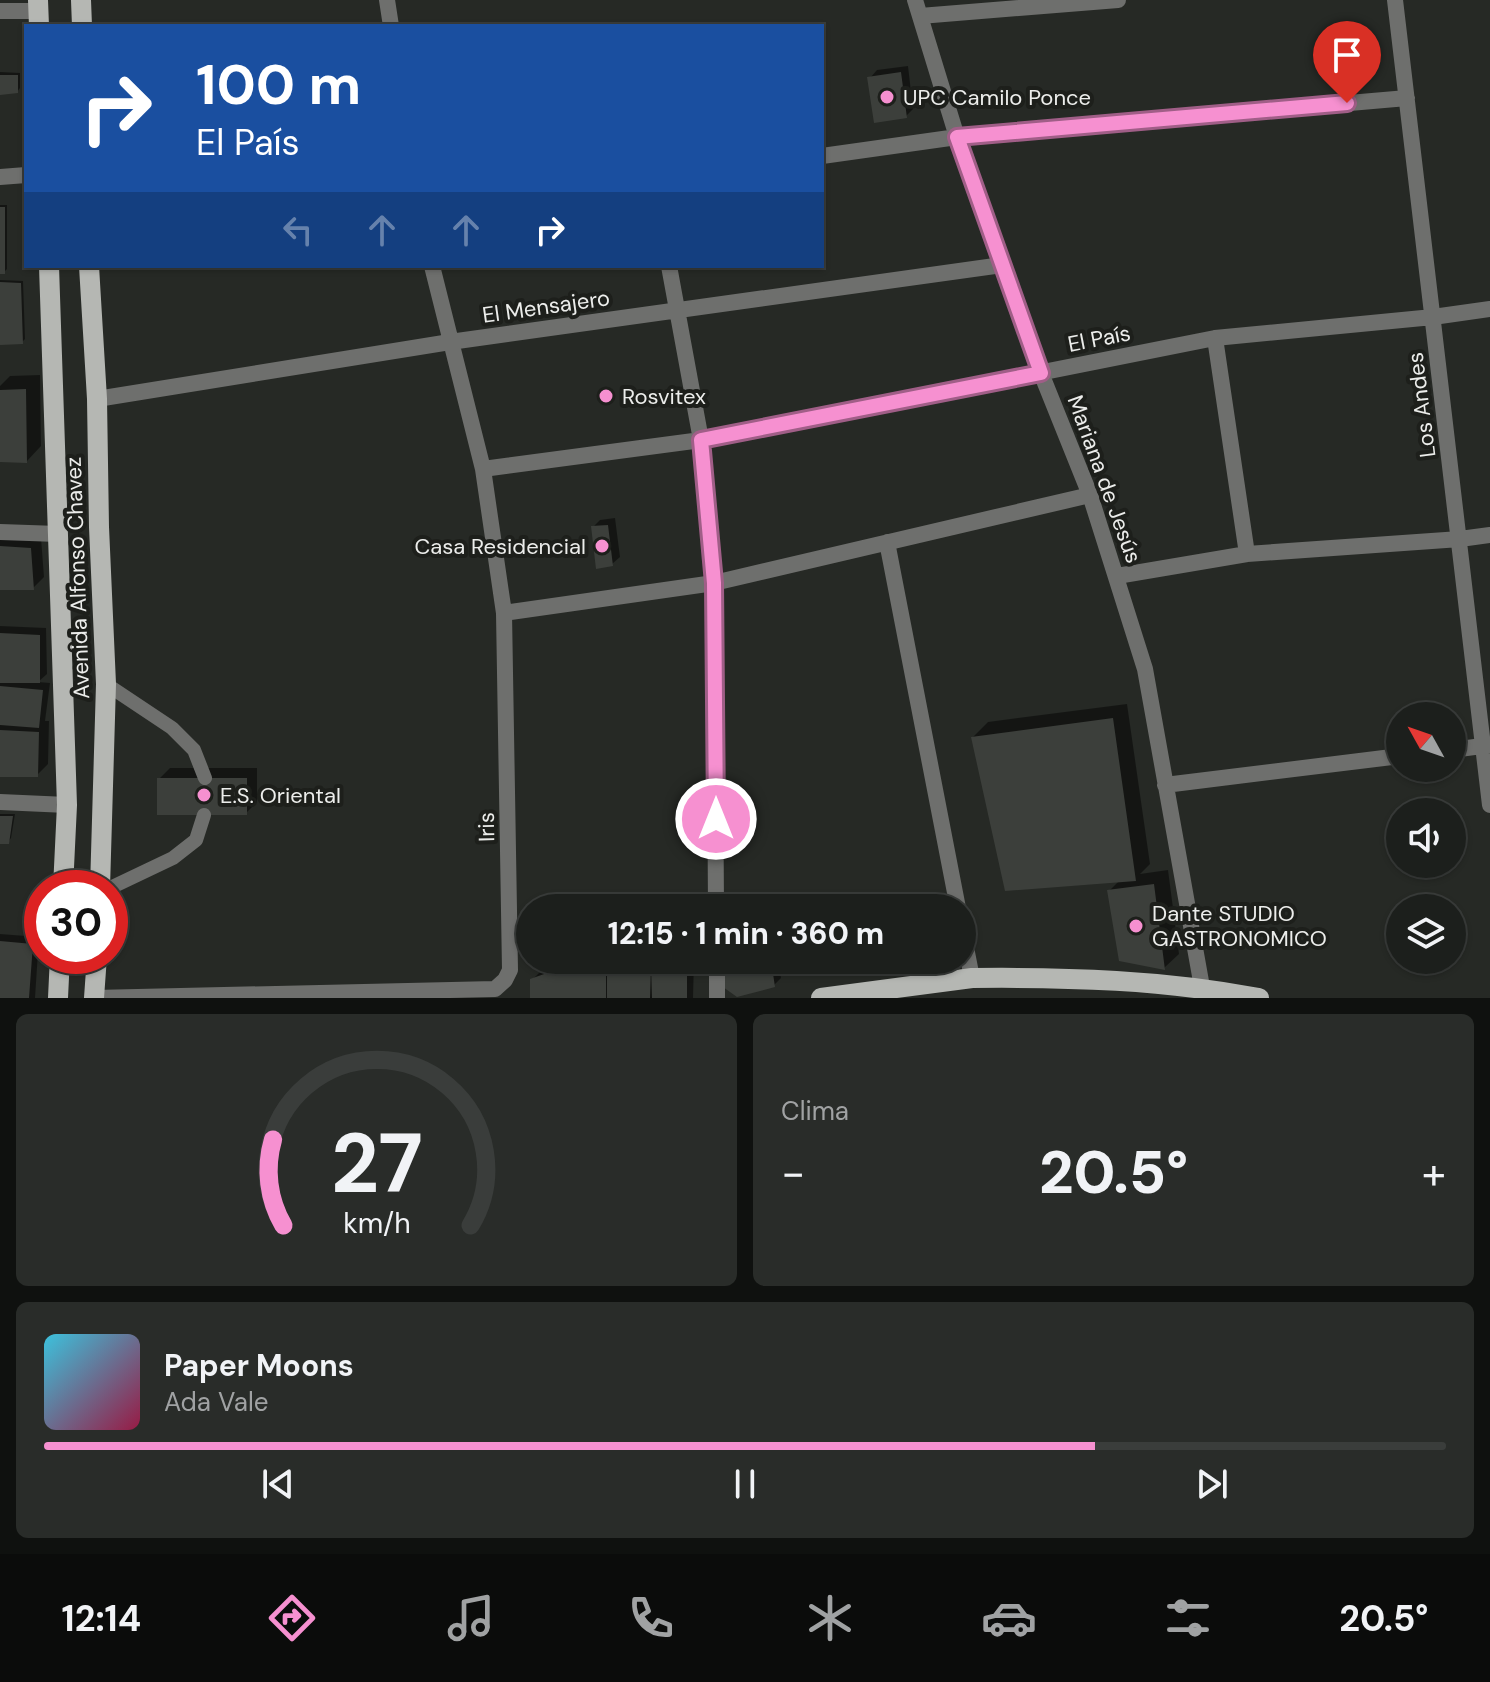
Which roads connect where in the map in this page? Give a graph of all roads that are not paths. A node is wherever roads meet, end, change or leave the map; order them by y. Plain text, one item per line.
1 (81, 0) edge
2 (387, 0) edge
3 (1118, 0) edge
4 (1395, 0) edge
5 (918, 8) edge
6 (0, 11) edge
7 (38, 12) edge
8 (82, 24) edge
9 (391, 24) edge
10 (1407, 98) junction
11 (957, 137) junction
12 (824, 156) edge
13 (24, 175) edge
14 (0, 177) edge
15 (1002, 265) junction
16 (49, 268) edge
17 (89, 268) edge
18 (432, 268) edge
19 (669, 268) edge
20 (1490, 309) edge
21 (678, 310) junction
22 (1433, 317) junction
23 (1215, 338) junction
24 (450, 342) junction
25 (1041, 373) junction
26 (97, 399) junction
27 (701, 440) junction
28 (483, 469) junction
29 (1090, 495) junction
30 (0, 532) edge
31 (58, 534) junction
32 (1490, 535) edge
33 (1460, 539) junction
34 (887, 542) junction
35 (1247, 554) junction
36 (1117, 576) junction
37 (714, 583) junction
38 (504, 613) junction
39 (106, 684) junction
40 (1487, 745) edge
41 (1466, 748) edge
42 (1386, 758) edge
43 (205, 778) dead end
44 (1165, 785) junction
45 (0, 802) edge
46 (67, 805) junction
47 (1490, 805) edge
48 (204, 815) dead end
49 (64, 870) edge
50 (101, 870) edge
51 (128, 879) edge
52 (716, 894) edge
53 (955, 894) edge
54 (59, 974) edge
55 (96, 974) edge
56 (717, 974) edge
57 (971, 974) edge
58 (972, 978) junction
59 (1202, 987) junction
60 (58, 998) edge
61 (94, 998) edge
62 (717, 998) edge
63 (821, 998) edge
64 (1259, 998) edge

1 - 8 main road
2 - 9 street
3 - 5 street
4 - 10 street, Los Andes
5 - 11 street, Mariana de Jesús
6 - 7 street
10 - 11 street
10 - 22 street, Los Andes
11 - 12 street
11 - 15 street, Mariana de Jesús
13 - 14 street
15 - 21 street, El Mensajero
15 - 25 street, Mariana de Jesús
16 - 31 main road, Avenida Alfonso Chavez
17 - 26 main road, Avenida Alfonso Chavez
18 - 24 street, Iris
19 - 21 street
20 - 22 street, El País
21 - 24 street, El Mensajero
21 - 27 street
22 - 23 street, El País
22 - 33 street, Los Andes
23 - 25 street, El País
23 - 35 street
24 - 26 street, El Mensajero
24 - 28 street, Iris
25 - 27 street, El País
25 - 29 street, Mariana de Jesús
26 - 39 main road, Avenida Alfonso Chavez
27 - 28 street, El País
27 - 37 street
28 - 38 street, Iris
29 - 34 street
29 - 36 street, Mariana de Jesús
30 - 31 street
31 - 46 main road, Avenida Alfonso Chavez
32 - 33 street
33 - 35 street
33 - 40 street, Los Andes
34 - 37 street
34 - 53 street
35 - 36 street
36 - 44 street, Mariana de Jesús
37 - 38 street
37 - 52 street
38 - 61 street, Iris
39 - 43 lane
39 - 50 main road, Avenida Alfonso Chavez
40 - 41 street
40 - 47 street, Los Andes
42 - 44 street
44 - 59 street, Mariana de Jesús
45 - 46 street
46 - 49 main road, Avenida Alfonso Chavez
48 - 51 lane
54 - 60 main road
55 - 61 main road
56 - 62 street
57 - 58 street
58 - 59 main road
58 - 63 main road
59 - 64 main road

